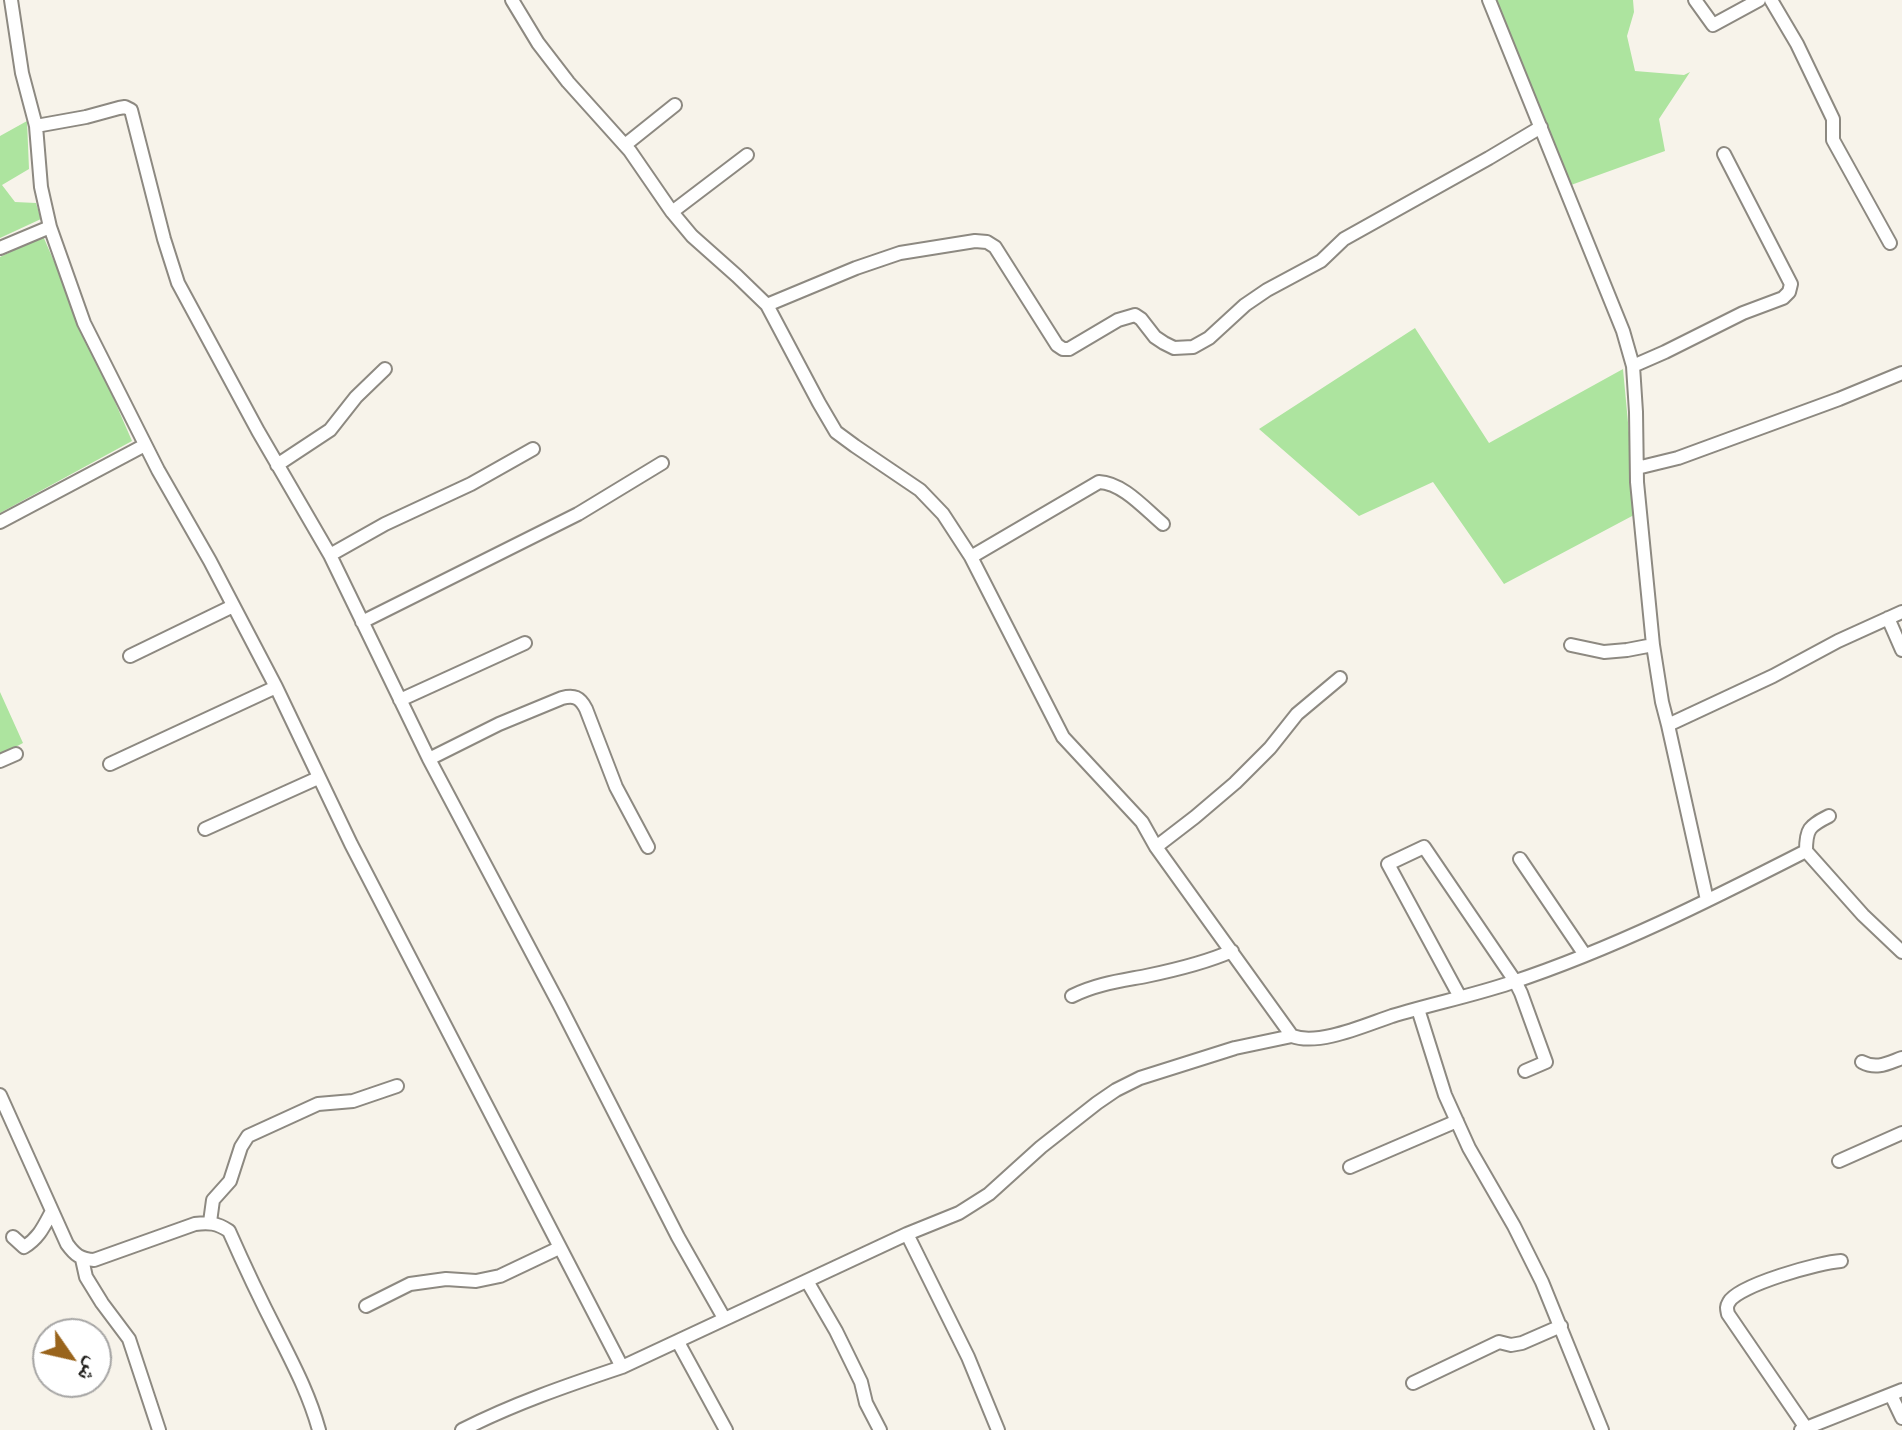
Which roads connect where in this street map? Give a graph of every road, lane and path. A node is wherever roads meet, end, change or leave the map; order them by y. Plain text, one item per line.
1 (11, 0) edge
2 (512, 0) edge
3 (1489, 0) edge
4 (1695, 0) edge
5 (1759, 0) edge
6 (1771, 0) edge
7 (675, 105) dead end
8 (36, 126) junction
9 (1541, 127) junction
10 (625, 145) junction
11 (1724, 154) dead end
12 (747, 155) dead end
13 (672, 212) junction
14 (50, 227) junction
15 (1890, 243) dead end
16 (0, 248) edge
17 (767, 305) junction
18 (1633, 366) junction
19 (385, 369) dead end
20 (1902, 373) edge
21 (145, 445) junction
22 (533, 449) dead end
23 (662, 463) dead end
24 (277, 465) junction
25 (1637, 468) junction
26 (0, 522) edge
27 (1163, 524) dead end
28 (330, 555) junction
29 (971, 557) junction
30 (233, 606) junction
31 (1902, 612) edge
32 (1888, 618) junction
33 (362, 622) junction
34 (525, 643) dead end
35 (1571, 645) dead end
36 (1653, 645) junction
37 (1902, 650) edge
38 (130, 656) dead end
39 (1340, 678) dead end
40 (276, 687) junction
41 (400, 700) junction
42 (1668, 725) junction
43 (16, 754) dead end
44 (429, 759) junction
45 (0, 761) edge
46 (110, 764) dead end
47 (318, 778) junction
48 (1829, 816) dead end
49 (205, 829) dead end
50 (648, 847) dead end
51 (1156, 847) junction
52 (1806, 851) junction
53 (1520, 859) dead end
54 (1707, 900) junction
55 (1232, 951) junction
56 (1901, 951) edge
57 (1585, 955) junction
58 (1515, 981) junction
59 (1072, 996) dead end
60 (1460, 997) junction
61 (1418, 1009) junction
62 (1292, 1036) junction
63 (1902, 1058) edge
64 (1862, 1062) dead end
65 (1525, 1071) dead end
66 (397, 1086) dead end
67 (0, 1095) edge
68 (1457, 1121) junction
69 (1902, 1133) edge
70 (1839, 1161) dead end
71 (1350, 1167) dead end
72 (52, 1211) junction
73 (210, 1222) junction
74 (907, 1234) junction
75 (13, 1237) dead end
76 (559, 1248) junction
77 (82, 1259) junction
78 (1841, 1261) dead end
79 (807, 1281) junction
80 (366, 1306) dead end
81 (724, 1318) junction
82 (1561, 1326) junction
83 (678, 1342) junction
84 (622, 1367) junction
85 (1413, 1383) dead end
86 (1896, 1392) edge
87 (1902, 1418) edge
88 (1803, 1429) edge
89 (159, 1430) edge
90 (319, 1430) edge
91 (462, 1430) edge
92 (726, 1430) edge
93 (880, 1430) edge
94 (998, 1430) edge
95 (1602, 1430) edge

1 - 8 street
2 - 10 street
3 - 9 street
4 - 5 street
6 - 15 street
7 - 10 street
8 - 14 street
8 - 24 street
9 - 17 street
9 - 18 street
10 - 13 street
11 - 18 street
12 - 13 street
13 - 17 street
14 - 16 street
14 - 21 street
17 - 29 street
18 - 25 street
19 - 24 street
20 - 25 street
21 - 26 street
21 - 30 street
22 - 28 street
23 - 33 street
24 - 28 street
25 - 36 street
27 - 29 street
28 - 33 street
29 - 51 street
30 - 38 street
30 - 40 street
31 - 32 street
32 - 37 street
32 - 42 street
33 - 41 street
34 - 41 street
35 - 36 street
36 - 42 street
39 - 51 street
40 - 46 street
40 - 47 street
41 - 44 street
42 - 54 street
43 - 45 street
44 - 50 street
44 - 81 street
47 - 49 street
47 - 76 street
48 - 52 street
51 - 55 street
52 - 54 street
52 - 56 street
53 - 57 street
54 - 57 street
55 - 59 street
55 - 62 street
57 - 58 street
58 - 60 street
58 - 60 street
58 - 65 street
60 - 61 street
61 - 62 street
61 - 68 street
62 - 74 street
63 - 64 street
66 - 73 street
67 - 72 street
68 - 71 street
68 - 82 street
69 - 70 street
72 - 75 street
72 - 77 street
73 - 77 street
73 - 90 street
74 - 79 street
74 - 94 street
76 - 80 street
76 - 84 street
77 - 89 street
78 - 88 street
79 - 81 street
79 - 93 street
81 - 83 street
82 - 85 street
82 - 95 street
83 - 84 street
83 - 92 street
84 - 91 street
86 - 87 street
86 - 88 street

